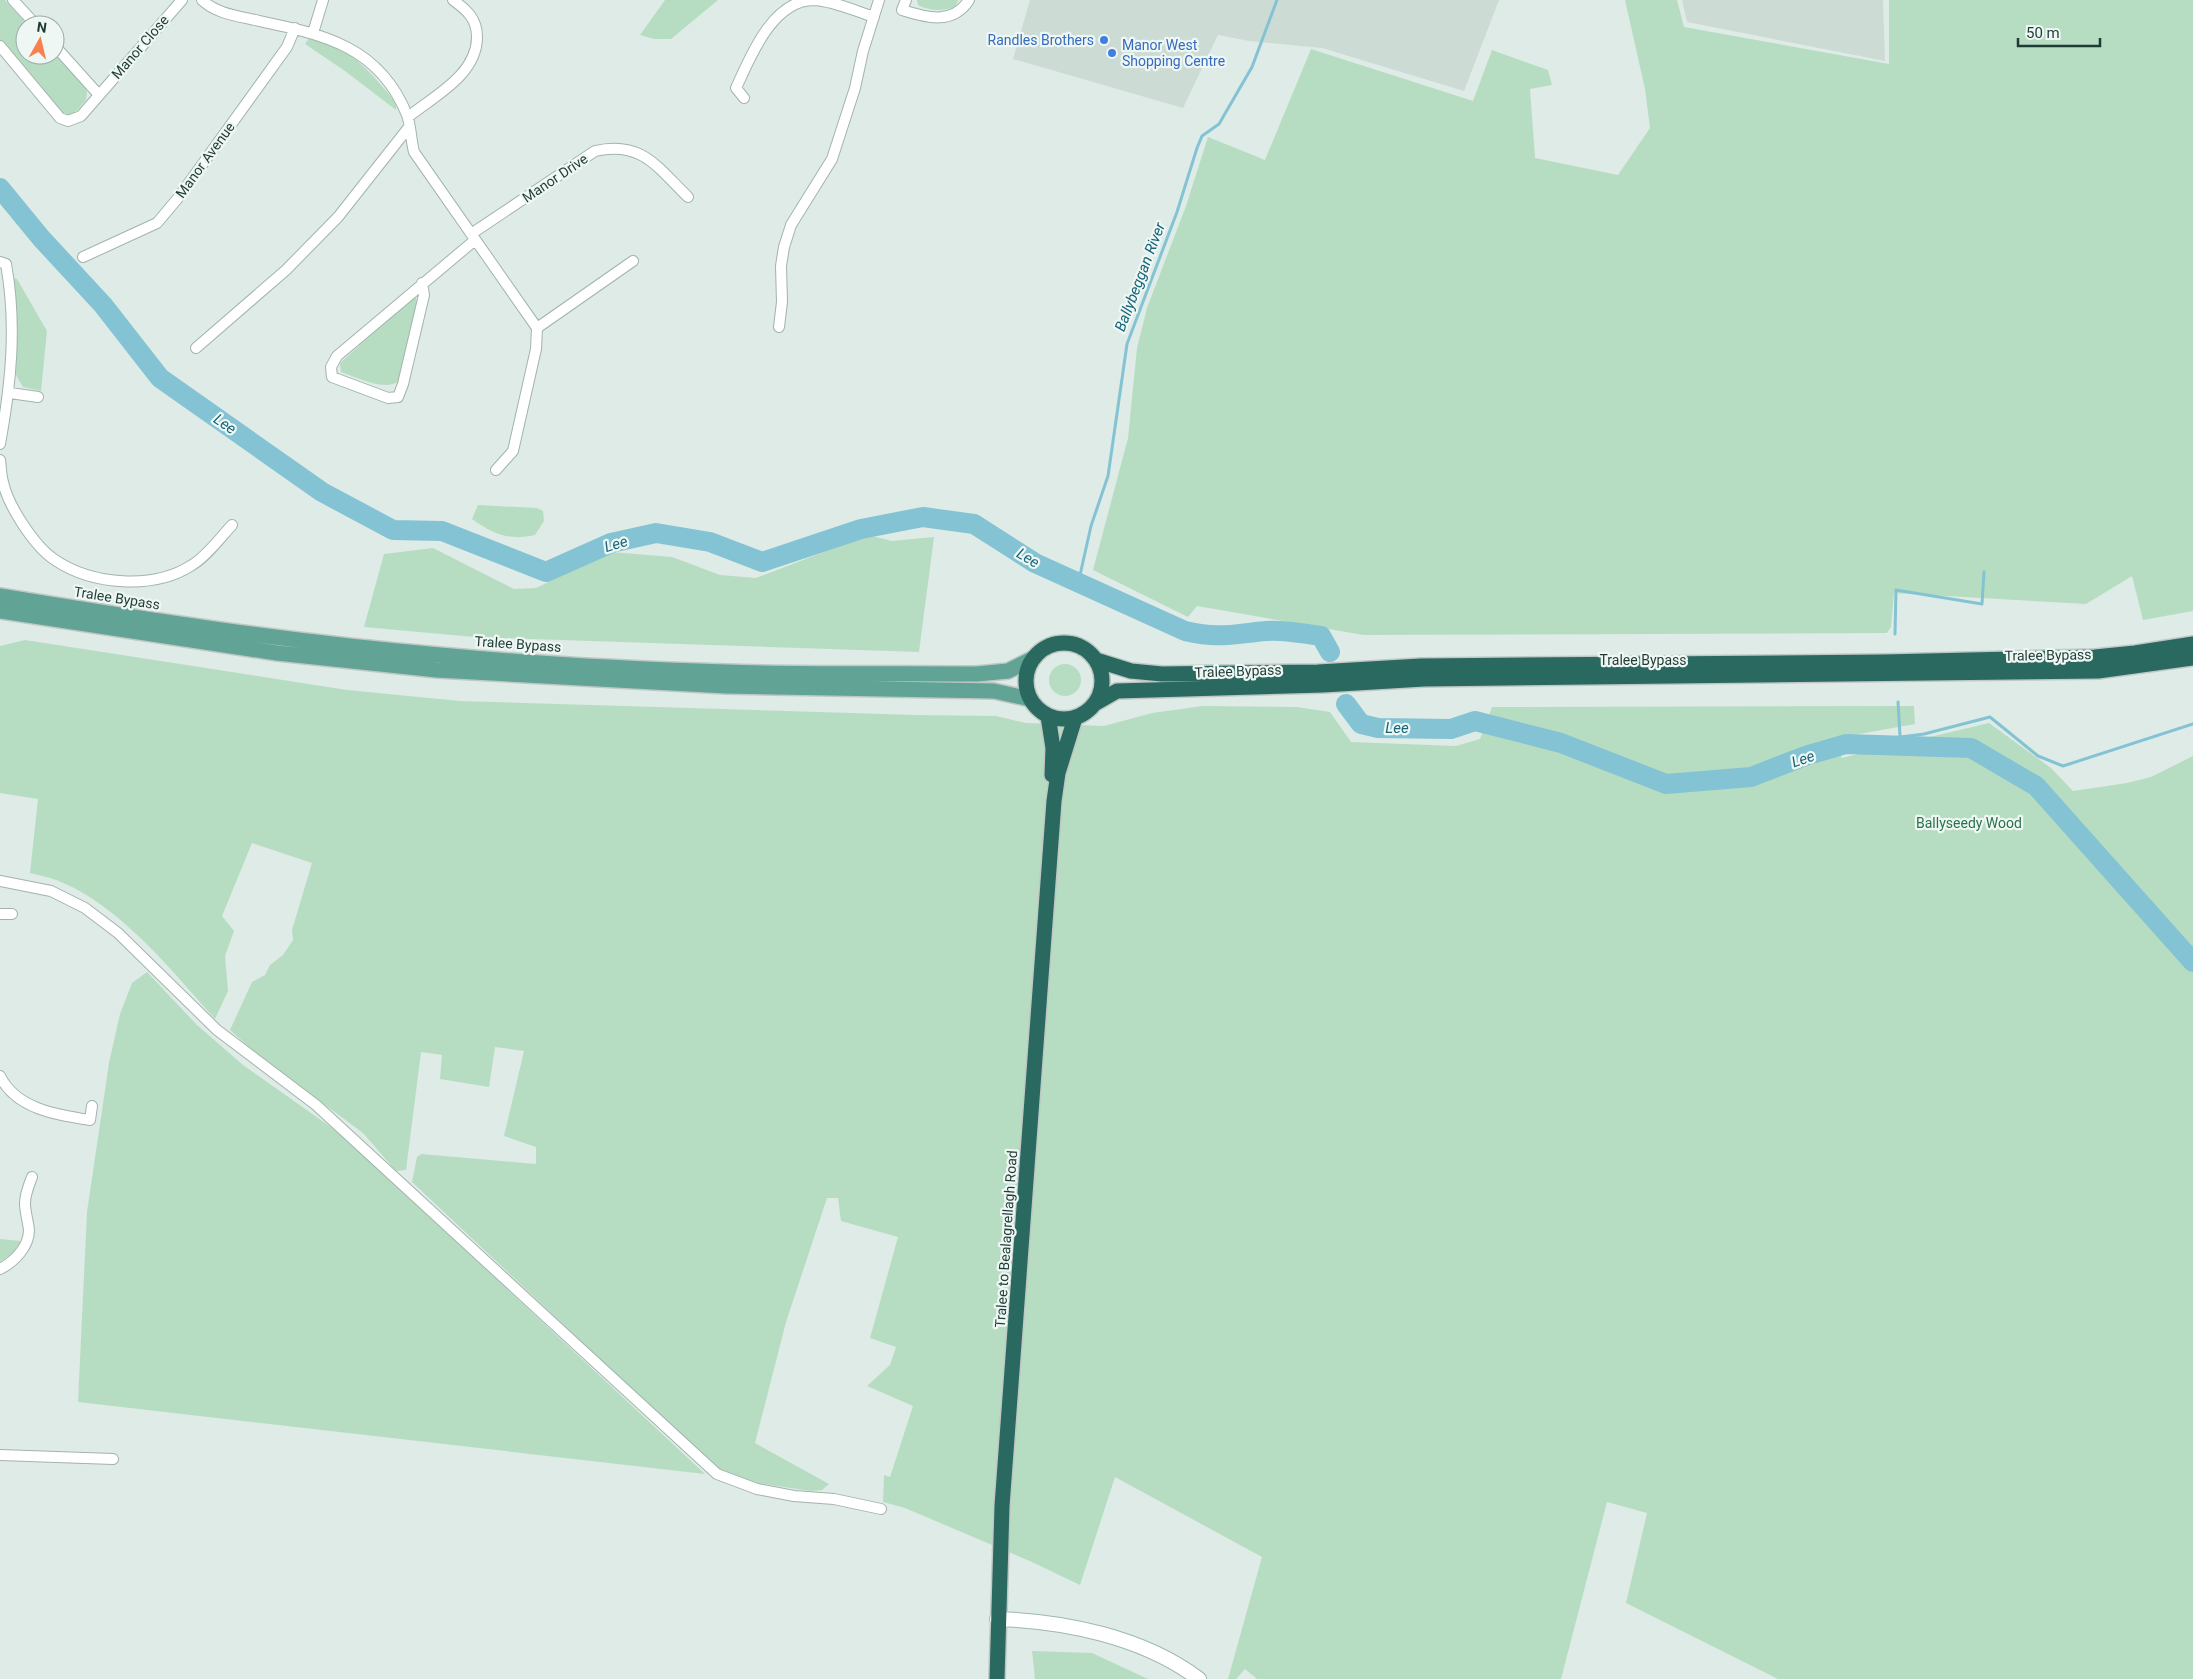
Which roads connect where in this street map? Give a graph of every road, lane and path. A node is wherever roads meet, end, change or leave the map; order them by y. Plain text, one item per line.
1 (13, 0) edge
2 (182, 0) edge
3 (202, 0) edge
4 (323, 0) edge
5 (453, 0) edge
6 (879, 0) edge
7 (906, 0) edge
8 (970, 0) edge
9 (27, 15) edge
10 (874, 17) junction
11 (295, 28) junction
12 (313, 33) junction
13 (0, 46) edge
14 (65, 57) edge
15 (99, 95) junction
16 (744, 98) dead end
17 (408, 122) junction
18 (688, 197) dead end
19 (473, 237) junction
20 (83, 257) dead end
21 (633, 261) dead end
22 (0, 262) edge
23 (422, 283) junction
24 (779, 326) dead end
25 (537, 328) junction
26 (196, 348) dead end
27 (10, 393) junction
28 (38, 397) dead end
29 (0, 444) edge
30 (0, 460) edge
31 (496, 470) dead end
32 (232, 525) dead end
33 (0, 596) edge
34 (0, 612) edge
35 (2193, 644) edge
36 (1034, 658) junction
37 (2193, 658) edge
38 (1096, 660) junction
39 (1356, 676) junction
40 (1320, 678) junction
41 (1030, 699) junction
42 (1096, 703) junction
43 (1048, 716) junction
44 (1075, 718) junction
45 (1054, 801) junction
46 (0, 881) edge
47 (0, 914) edge
48 (12, 914) dead end
49 (0, 1076) edge
50 (92, 1106) dead end
51 (32, 1177) dead end
52 (0, 1269) edge
53 (0, 1455) edge
54 (113, 1459) dead end
55 (881, 1509) dead end
56 (997, 1619) junction
57 (997, 1679) edge
58 (1199, 1679) edge

1 - 9 street
2 - 15 street, Manor Close
3 - 11 street
4 - 12 street
5 - 17 street
6 - 10 street
7 - 8 street
10 - 16 street
10 - 24 street
11 - 12 street
11 - 20 street, Manor Avenue
12 - 17 street
13 - 15 street, Manor Close
14 - 15 street
17 - 19 street
17 - 26 street
18 - 19 street, Manor Drive
19 - 23 street, Manor Drive
19 - 25 street
21 - 25 street
22 - 27 street
23 - 23 street, Manor Drive
25 - 31 street
27 - 28 street
27 - 29 street
30 - 32 street
33 - 36 main road, Tralee Bypass
34 - 41 main road
35 - 39 highway, Tralee Bypass
36 - 38 highway
36 - 41 highway
37 - 39 highway, Tralee Bypass
38 - 40 highway, Tralee Bypass
38 - 42 highway
39 - 40 highway, Tralee Bypass
40 - 42 highway, Tralee Bypass
41 - 43 highway
42 - 44 highway
43 - 44 highway
43 - 45 highway, Tralee to Bealagrellagh Road
44 - 45 highway, Tralee to Bealagrellagh Road
45 - 56 highway, Tralee to Bealagrellagh Road
46 - 55 street
47 - 48 street
49 - 50 street
51 - 52 street
53 - 54 street
56 - 57 highway, Tralee to Bealagrellagh Road
56 - 58 street

